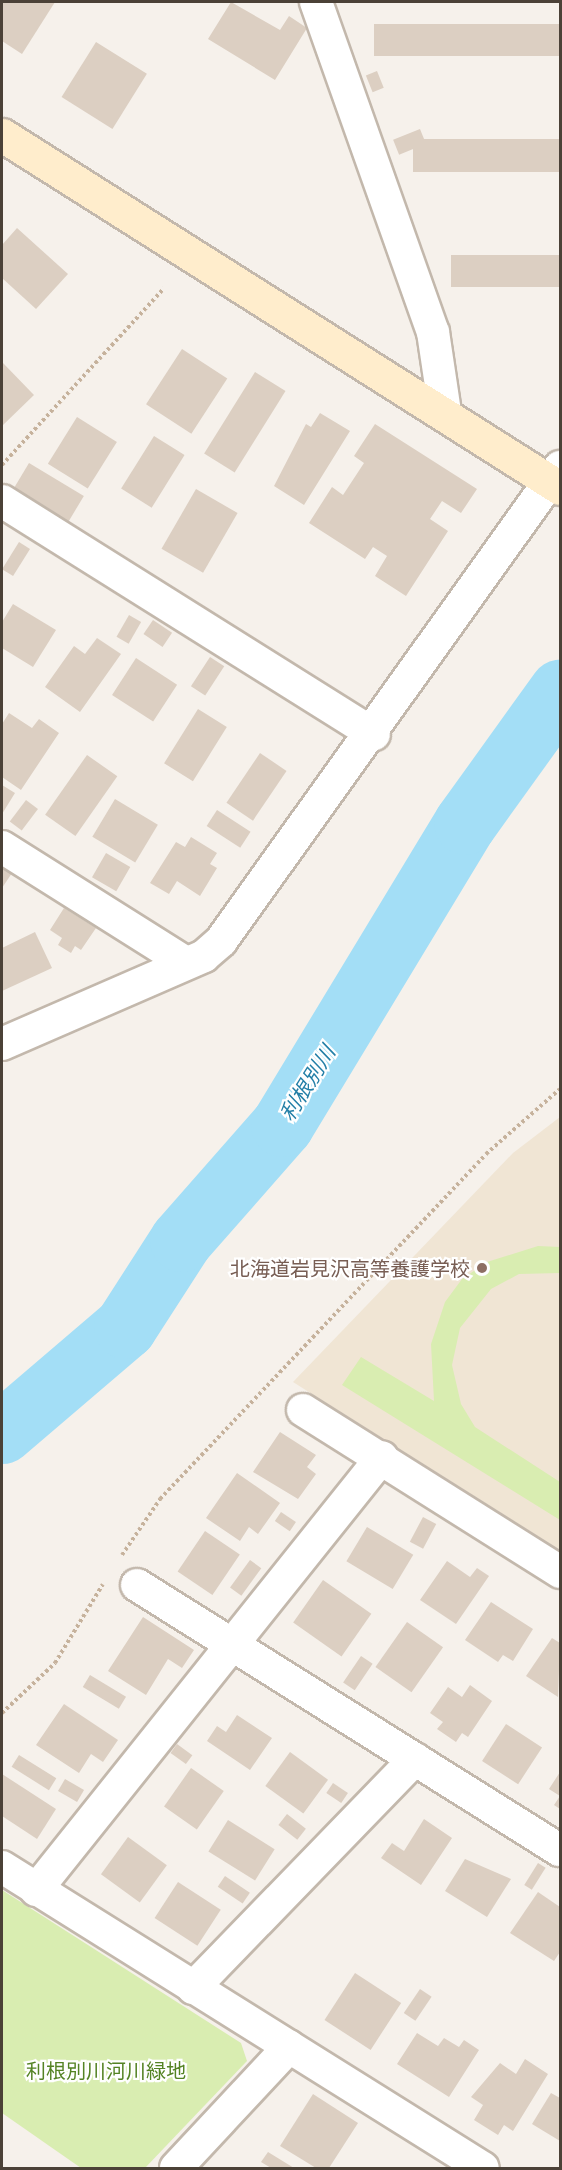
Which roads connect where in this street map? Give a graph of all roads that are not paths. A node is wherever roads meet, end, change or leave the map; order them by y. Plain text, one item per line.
1 (316, 2) edge
2 (2, 135) edge
3 (445, 412) junction
4 (557, 479) edge
5 (2, 501) edge
6 (374, 734) junction
7 (2, 847) edge
8 (186, 963) junction
9 (2, 1044) edge
10 (303, 1410) dead end
11 (381, 1457) junction
12 (561, 1572) edge
13 (122, 1573) road end
14 (233, 1644) junction
15 (415, 1759) junction
16 (561, 1850) edge
17 (2, 1867) edge
18 (36, 1890) junction
19 (193, 1988) junction
20 (289, 2048) junction
21 (176, 2169) edge
22 (483, 2169) edge

1 - 3 street
2 - 3 street
3 - 4 street
4 - 6 street
5 - 6 street
6 - 8 street
7 - 8 street
8 - 9 street
10 - 11 street
11 - 12 street
11 - 14 street
13 - 14 street
14 - 15 street
14 - 18 street
15 - 16 street
15 - 19 street
17 - 18 street
18 - 19 street
19 - 20 street
20 - 21 street
20 - 22 street

